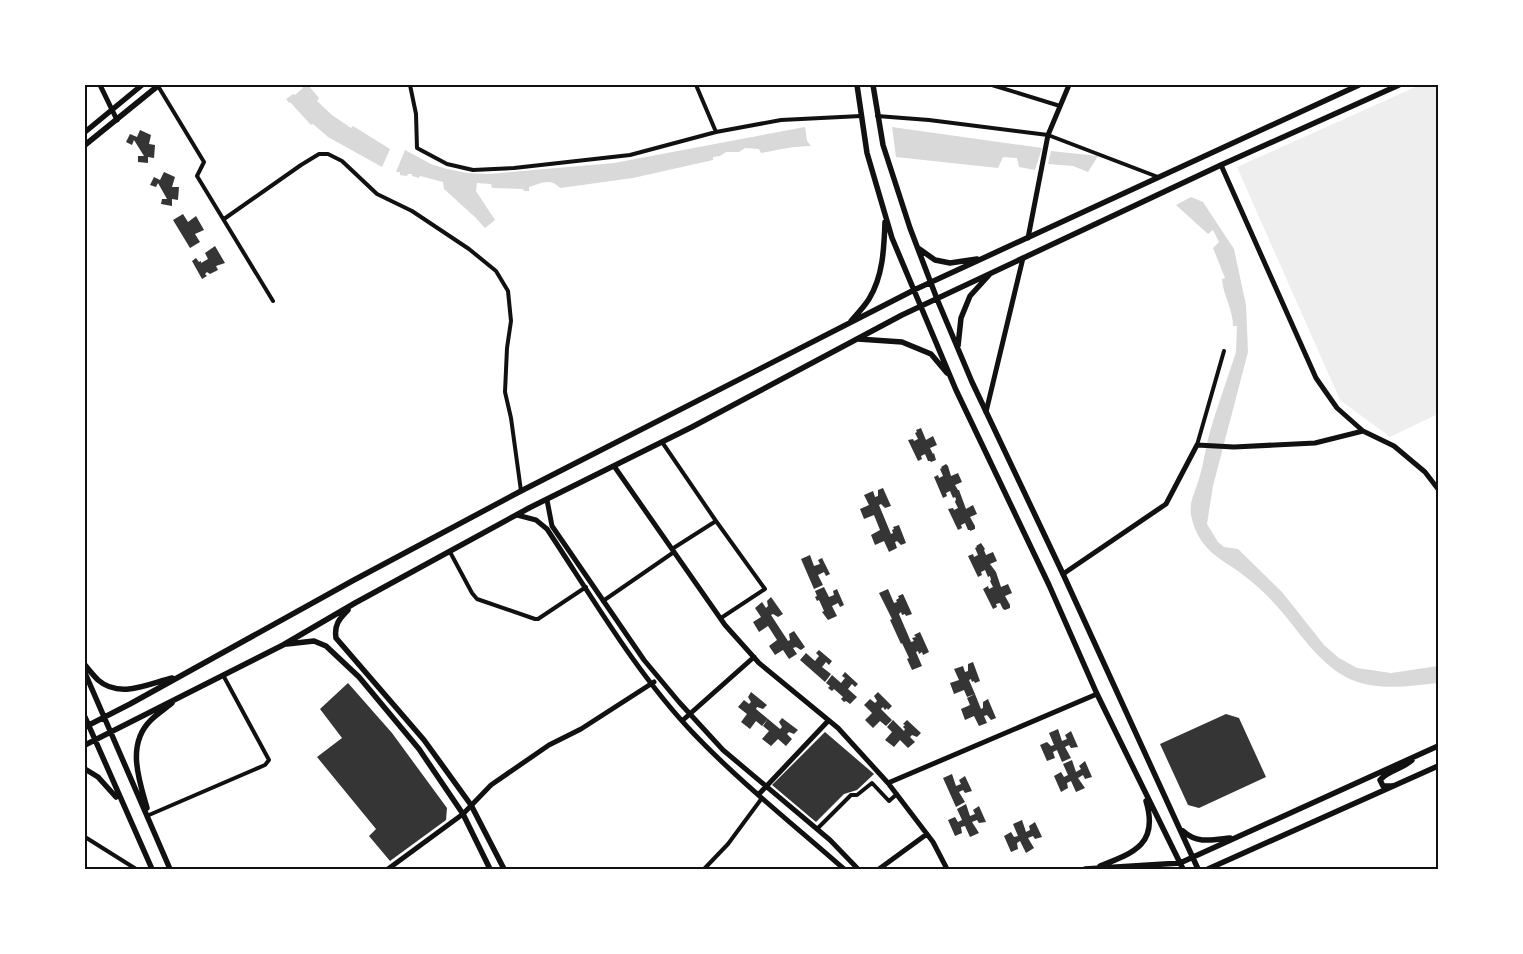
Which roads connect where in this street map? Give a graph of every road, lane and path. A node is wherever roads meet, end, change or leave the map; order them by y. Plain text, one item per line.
1 (100, 85) edge
2 (142, 85) edge
3 (410, 85) edge
4 (696, 85) edge
5 (857, 85) edge
6 (873, 85) edge
7 (992, 85) edge
8 (1069, 85) edge
9 (1359, 85) edge
10 (1399, 85) edge
11 (159, 86) edge
12 (1060, 106) junction
13 (112, 110) junction
14 (861, 116) junction
15 (877, 117) junction
16 (117, 120) junction
17 (85, 132) edge
18 (716, 132) junction
19 (1048, 138) junction
20 (85, 145) edge
21 (1221, 165) junction
22 (1160, 177) junction
23 (885, 215) junction
24 (224, 220) junction
25 (1028, 238) junction
26 (917, 247) junction
27 (984, 258) junction
28 (1022, 258) junction
29 (991, 273) junction
30 (930, 283) junction
31 (914, 290) junction
32 (937, 299) junction
33 (273, 301) dead end
34 (921, 306) junction
35 (849, 324) junction
36 (858, 339) junction
37 (958, 349) junction
38 (1224, 351) dead end
39 (951, 378) junction
40 (986, 412) junction
41 (1363, 431) junction
42 (662, 442) junction
43 (1197, 445) junction
44 (614, 466) junction
45 (1438, 489) edge
46 (521, 491) junction
47 (547, 500) junction
48 (517, 515) junction
49 (716, 521) junction
50 (673, 551) junction
51 (450, 552) junction
52 (1063, 574) junction
53 (586, 588) junction
54 (604, 601) junction
55 (355, 604) junction
56 (721, 618) junction
57 (336, 638) junction
58 (283, 645) junction
59 (326, 646) junction
60 (754, 657) junction
61 (85, 665) edge
62 (85, 673) edge
63 (223, 675) junction
64 (179, 677) junction
65 (660, 679) junction
66 (652, 683) junction
67 (184, 694) junction
68 (1097, 694) junction
69 (689, 714) junction
70 (85, 717) edge
71 (105, 717) junction
72 (683, 720) junction
73 (828, 721) junction
74 (87, 726) edge
75 (110, 732) junction
76 (95, 740) junction
77 (85, 746) edge
78 (1438, 746) edge
79 (1415, 757) junction
80 (1438, 766) edge
81 (85, 768) edge
82 (888, 783) junction
83 (1141, 785) junction
84 (766, 786) junction
85 (1393, 786) junction
86 (897, 794) junction
87 (761, 795) junction
88 (471, 806) junction
89 (463, 814) junction
90 (150, 815) junction
91 (129, 818) junction
92 (151, 825) junction
93 (1180, 828) junction
94 (817, 829) junction
95 (926, 834) junction
96 (85, 836) edge
97 (1237, 837) junction
98 (1193, 857) junction
99 (1181, 866) edge
100 (705, 868) dead end
101 (1093, 868) edge
102 (136, 869) edge
103 (152, 869) edge
104 (170, 869) edge
105 (388, 869) edge
106 (490, 869) edge
107 (504, 869) edge
108 (844, 869) edge
109 (858, 869) edge
110 (879, 869) edge
111 (947, 869) edge
112 (1085, 869) edge
113 (1198, 869) edge
114 (1208, 869) edge

1 - 13 street
2 - 13 main road
3 - 18 street
4 - 18 street
5 - 14 main road
6 - 15 main road
7 - 12 street
8 - 12 street
9 - 22 main road
10 - 21 main road
11 - 16 main road
11 - 24 street
12 - 19 street
13 - 16 street
13 - 17 main road
14 - 18 street
14 - 23 main road
15 - 19 street
15 - 26 main road
16 - 20 main road
19 - 22 street
19 - 25 street
21 - 28 main road
21 - 41 street
22 - 25 main road
23 - 31 main road
23 - 35 main road
24 - 33 street
24 - 46 street
25 - 27 main road
26 - 27 main road
26 - 30 main road
27 - 30 main road
28 - 29 main road
28 - 40 street
29 - 32 main road
29 - 37 main road
30 - 31 main road
30 - 32 main road
31 - 34 main road
31 - 35 main road
32 - 34 main road
32 - 37 main road
34 - 36 main road
34 - 39 main road
35 - 46 main road
36 - 39 main road
36 - 42 main road
37 - 40 main road
38 - 43 street
39 - 68 main road
40 - 52 main road
41 - 43 street
41 - 45 street
42 - 44 main road
42 - 49 street
43 - 52 street
44 - 47 main road
44 - 50 street
46 - 64 main road
47 - 48 main road
47 - 54 street
48 - 51 main road
48 - 53 street
49 - 50 street
49 - 56 street
50 - 54 street
50 - 56 street
51 - 53 street
51 - 55 main road
52 - 93 main road
53 - 66 street
54 - 65 street
55 - 57 main road
55 - 58 main road
56 - 60 street
57 - 59 main road
57 - 88 main road
58 - 59 main road
58 - 63 main road
59 - 89 main road
60 - 69 street
60 - 73 street
61 - 64 main road
62 - 71 main road
63 - 67 main road
63 - 90 street
64 - 71 main road
65 - 66 street
65 - 69 street
66 - 72 street
66 - 88 street
67 - 75 main road
67 - 90 main road
68 - 82 street
68 - 83 main road
69 - 72 street
69 - 84 street
70 - 74 main road
71 - 74 main road
71 - 75 main road
72 - 87 street
73 - 82 street
73 - 84 street
74 - 76 main road
75 - 76 main road
75 - 92 main road
76 - 77 main road
76 - 91 main road
78 - 79 main road
79 - 85 main road
79 - 97 main road
80 - 85 main road
81 - 91 main road
82 - 86 street
83 - 99 main road
83 - 101 main road
84 - 87 street
84 - 94 street
85 - 114 main road
86 - 94 street
86 - 95 street
87 - 100 street
87 - 108 street
88 - 89 street
88 - 107 main road
89 - 105 street
89 - 106 main road
90 - 92 main road
91 - 103 main road
92 - 104 main road
93 - 97 main road
93 - 98 main road
94 - 109 street
95 - 110 street
95 - 111 street
96 - 102 street
97 - 98 main road
98 - 99 main road
98 - 113 main road
99 - 101 main road
101 - 112 main road

